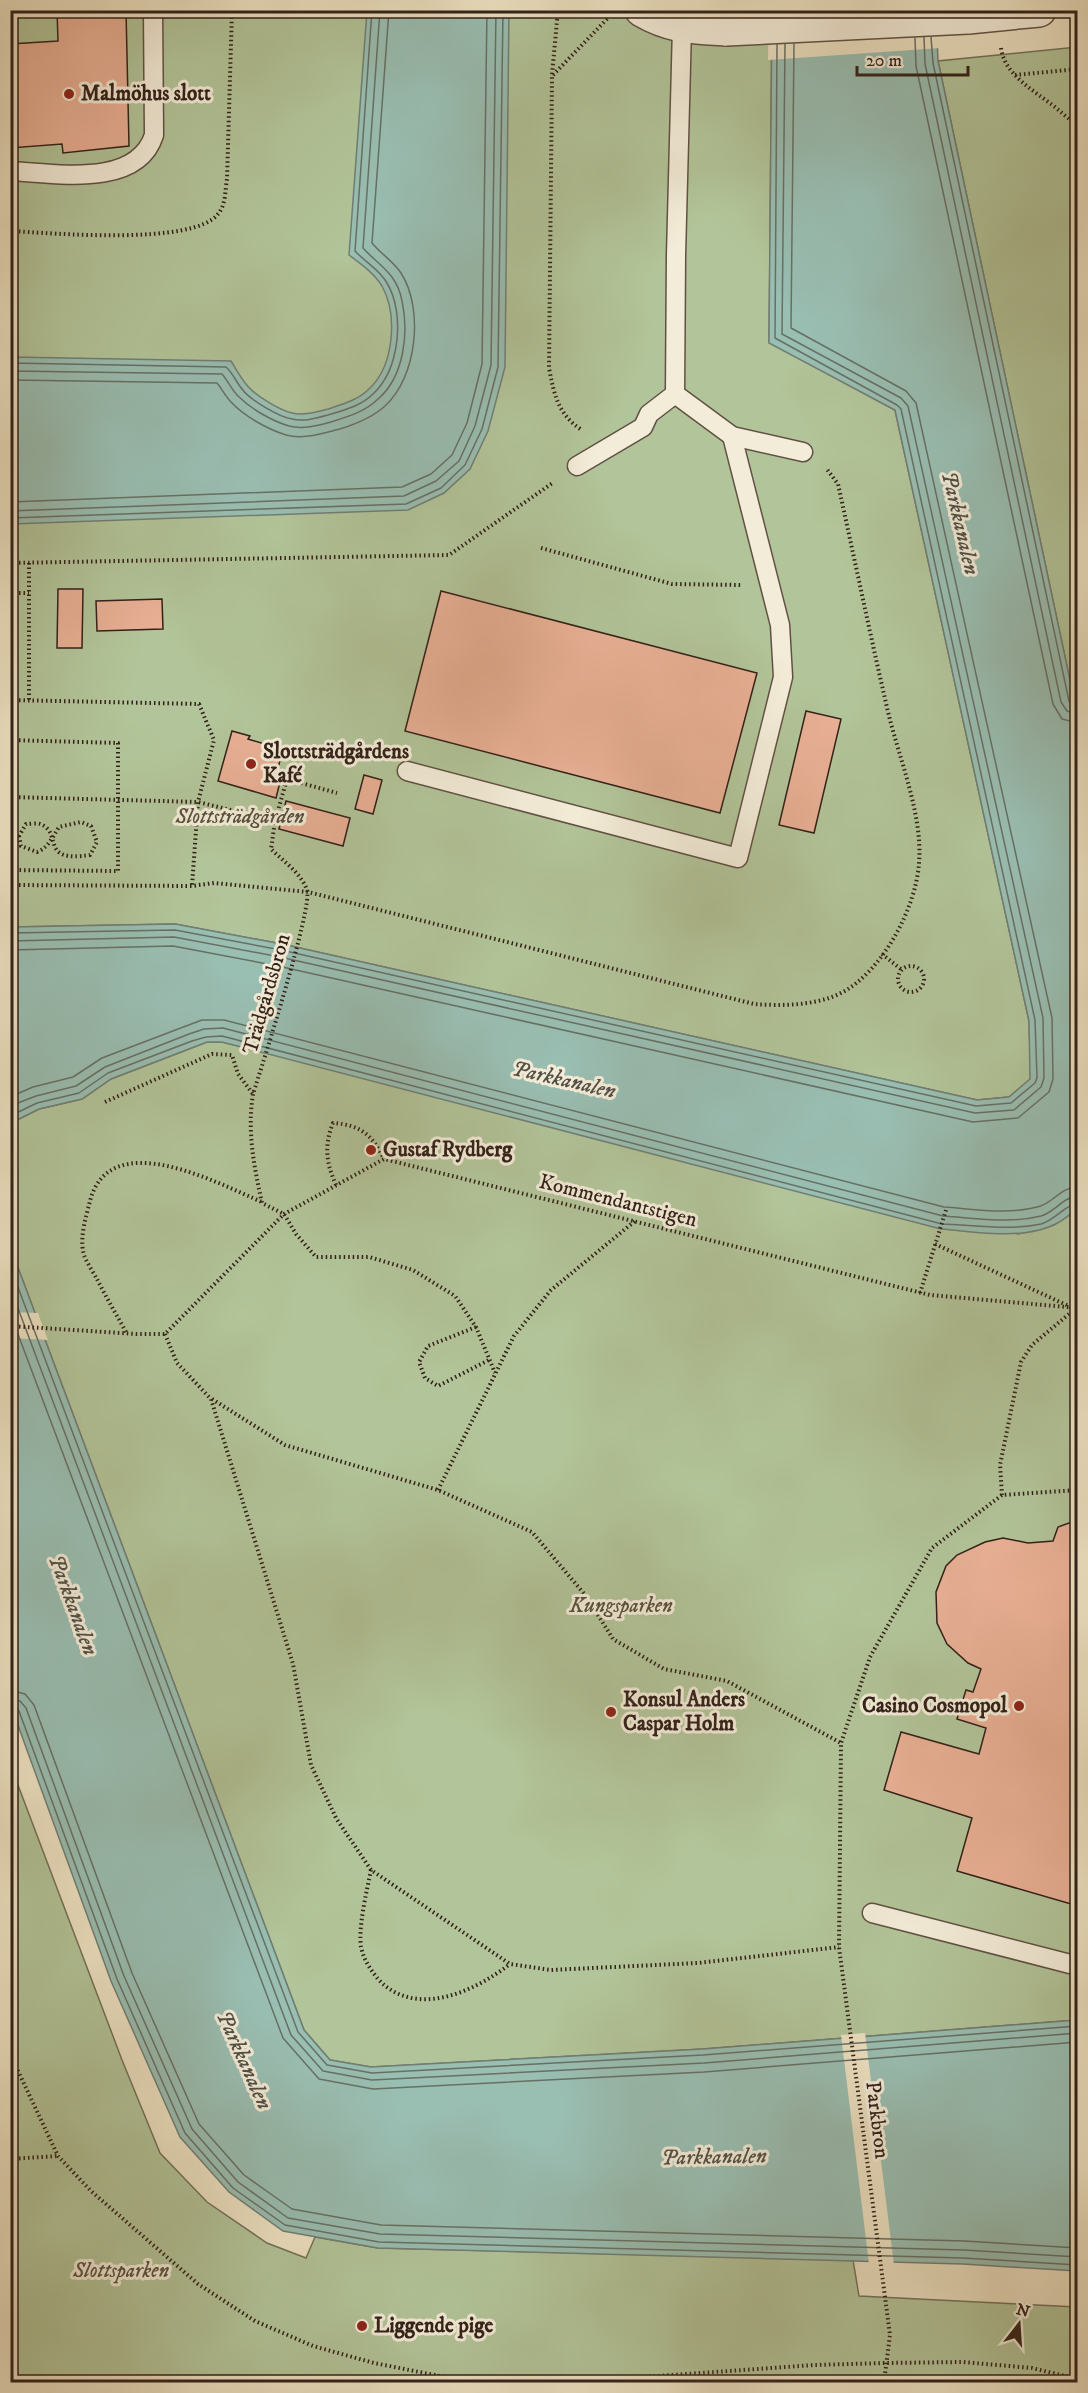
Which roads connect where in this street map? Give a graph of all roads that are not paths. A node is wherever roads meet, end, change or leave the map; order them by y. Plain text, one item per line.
1 (153, 10) edge
2 (642, 10) edge
3 (1039, 10) edge
4 (682, 27) junction
5 (10, 171) edge
6 (675, 394) junction
7 (732, 436) junction
8 (803, 452) road end
9 (577, 466) road end
10 (407, 771) dead end
11 (872, 1913) dead end
12 (1077, 1966) edge

1 - 5 lane
2 - 4 street
3 - 4 street, bridge
4 - 6 lane
6 - 7 lane
6 - 9 lane
7 - 8 lane
7 - 10 lane
11 - 12 lane

